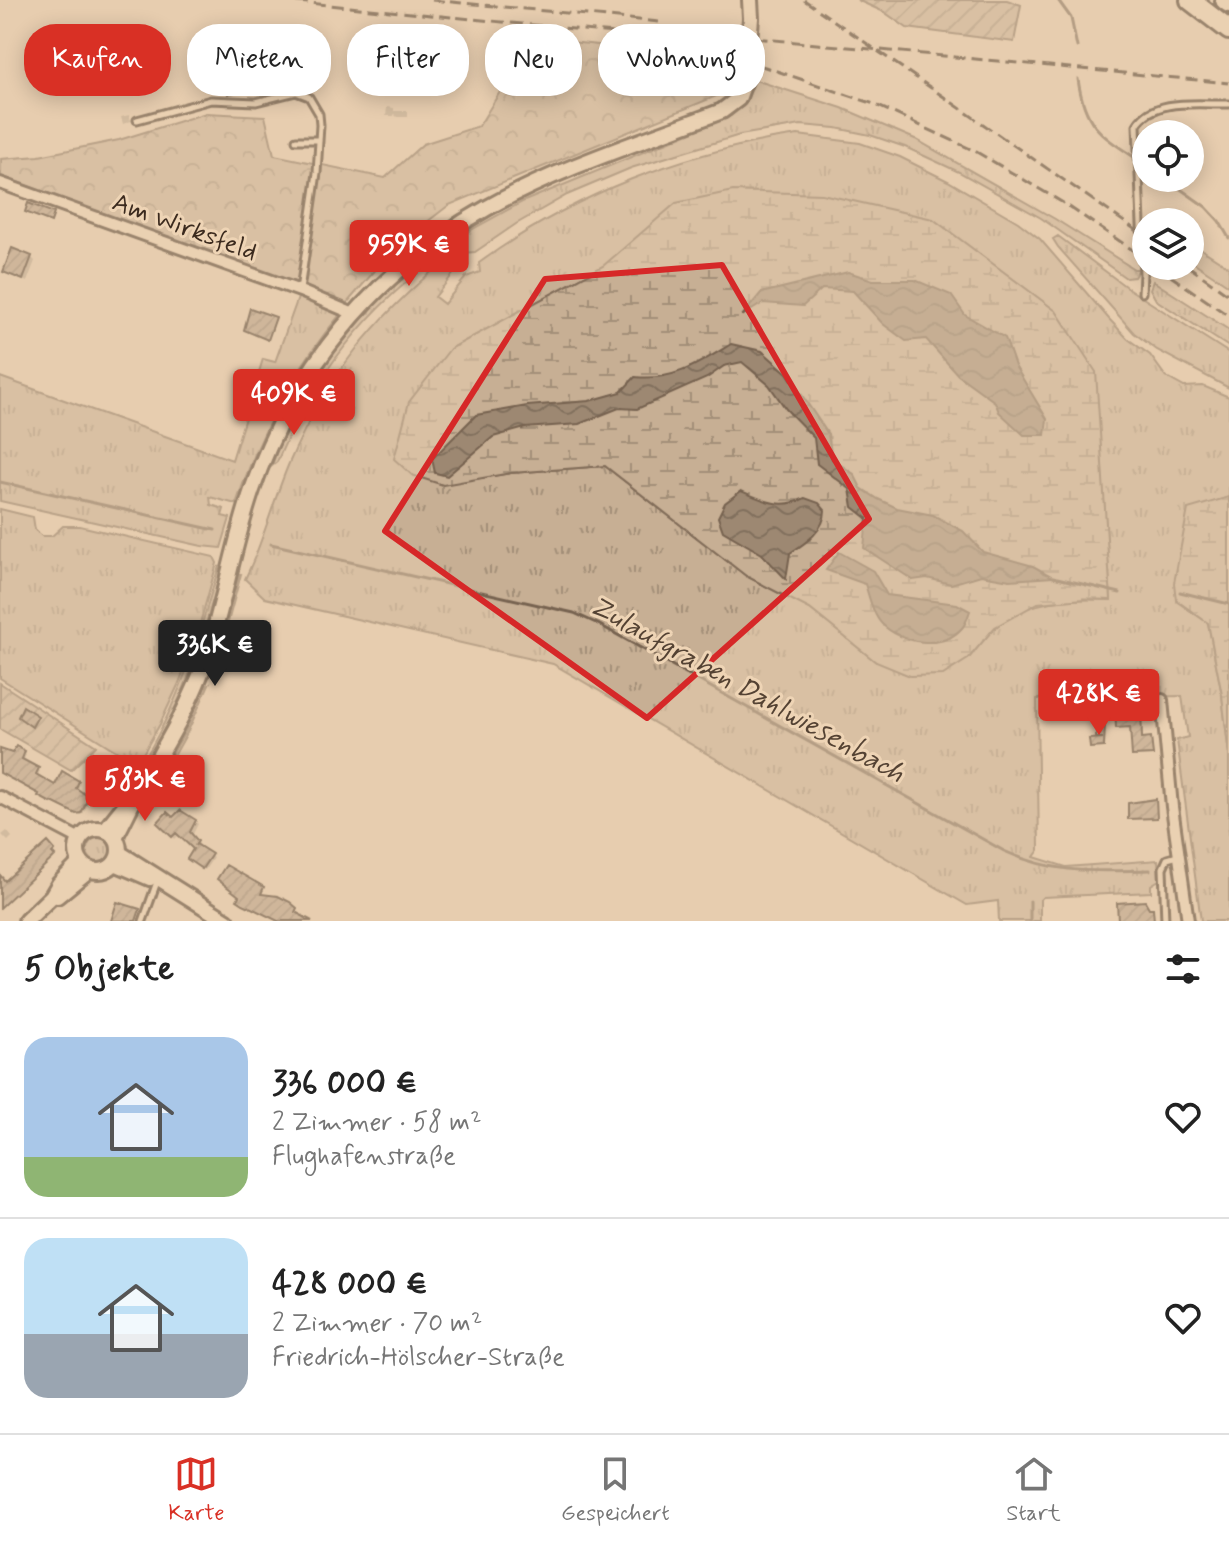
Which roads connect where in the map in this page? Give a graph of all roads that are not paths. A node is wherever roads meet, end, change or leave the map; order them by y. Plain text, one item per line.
1 (750, 0) edge
2 (1194, 3) edge
3 (1229, 30) edge
4 (1229, 104) edge
5 (137, 120) dead end
6 (296, 140) dead end
7 (319, 140) junction
8 (0, 183) edge
9 (300, 291) junction
10 (1142, 293) dead end
11 (354, 314) junction
12 (1162, 700) dead end
13 (0, 797) edge
14 (110, 833) junction
15 (80, 839) junction
16 (1179, 856) junction
17 (117, 858) junction
18 (86, 865) junction
19 (158, 878) junction
20 (26, 921) edge
21 (143, 921) edge
22 (227, 921) edge
23 (1165, 921) edge
24 (1188, 921) edge

1 - 11 main road, bridge
2 - 3 highway
4 - 10 lane
5 - 7 lane
6 - 7 lane
7 - 9 lane
8 - 9 street, Am Wirksfeld
9 - 11 street, Am Wirksfeld
11 - 14 main road
12 - 16 street
13 - 15 street
14 - 15 main road
14 - 17 main road
15 - 18 main road
16 - 23 lane
16 - 24 street
17 - 18 main road
17 - 19 main road
18 - 20 main road
19 - 21 lane
19 - 22 main road

